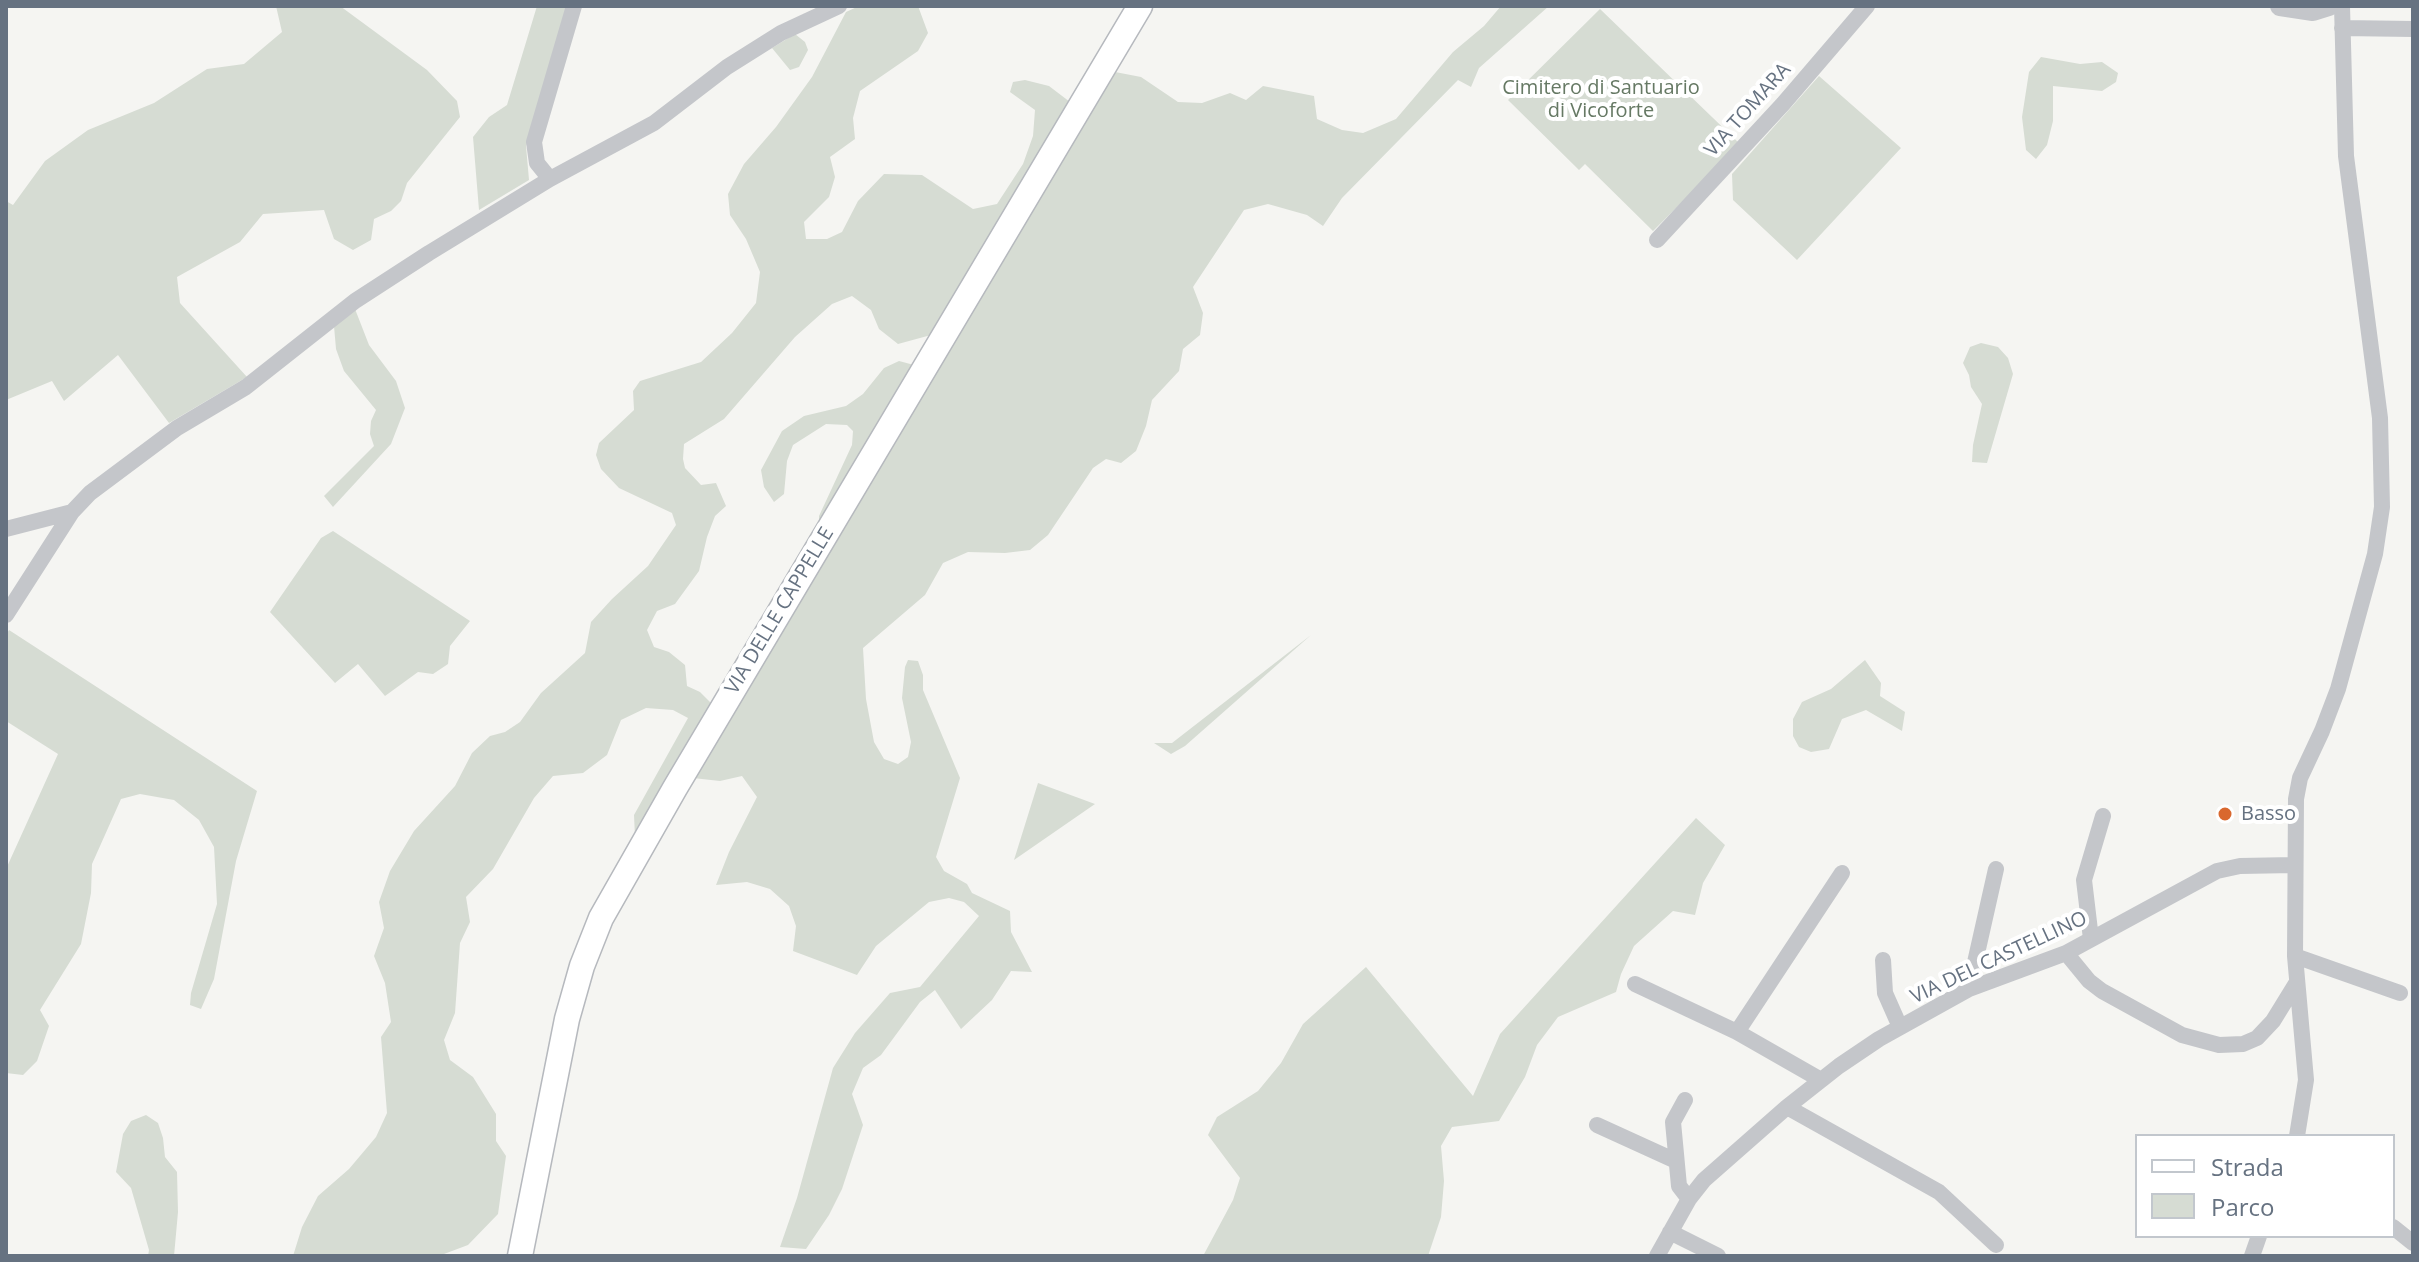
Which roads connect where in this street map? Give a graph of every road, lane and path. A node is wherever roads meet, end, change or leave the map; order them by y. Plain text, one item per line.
1 (574, 6) edge
2 (839, 6) edge
3 (1140, 6) edge
4 (1867, 6) edge
5 (2280, 6) edge
6 (2329, 6) edge
7 (2342, 6) edge
8 (2342, 28) junction
9 (2413, 29) edge
10 (550, 179) junction
11 (1657, 240) dead end
12 (72, 512) junction
13 (6, 529) edge
14 (6, 615) edge
15 (2103, 816) dead end
16 (2294, 861) junction
17 (1996, 869) dead end
18 (1842, 873) dead end
19 (2091, 939) junction
20 (2066, 953) junction
21 (2295, 956) junction
22 (1883, 960) dead end
23 (2297, 982) junction
24 (1635, 984) dead end
25 (1969, 989) junction
26 (2400, 993) dead end
27 (1900, 1027) junction
28 (1737, 1032) junction
29 (1821, 1080) junction
30 (1685, 1100) dead end
31 (1787, 1107) junction
32 (1597, 1125) dead end
33 (2297, 1134) edge
34 (1676, 1161) junction
35 (1689, 1199) junction
36 (2395, 1229) edge
37 (1670, 1232) junction
38 (2413, 1243) edge
39 (1996, 1245) dead end
40 (520, 1256) edge
41 (1657, 1256) edge
42 (1718, 1256) edge

1 - 10 street
2 - 10 street
3 - 40 main road, VIA DELLE CAPPELLE
4 - 11 street, VIA TOMARA
5 - 6 street
7 - 8 street
8 - 9 street
8 - 16 street
10 - 12 street
12 - 13 street
12 - 14 street
15 - 19 street
16 - 19 street, VIA DEL CASTELLINO
16 - 21 street
17 - 25 street
18 - 28 street
19 - 20 street, VIA DEL CASTELLINO
20 - 23 street
20 - 25 street, VIA DEL CASTELLINO
21 - 23 street
21 - 26 street
22 - 27 street
23 - 33 street
24 - 28 street
25 - 27 street, VIA DEL CASTELLINO
27 - 29 street, VIA DEL CASTELLINO
28 - 29 street
29 - 31 street, VIA DEL CASTELLINO
30 - 34 street
31 - 35 street, VIA DEL CASTELLINO
31 - 39 street
32 - 34 street
34 - 35 street
35 - 37 street, VIA DEL CASTELLINO
36 - 38 street
37 - 41 street, VIA DEL CASTELLINO
37 - 42 street

